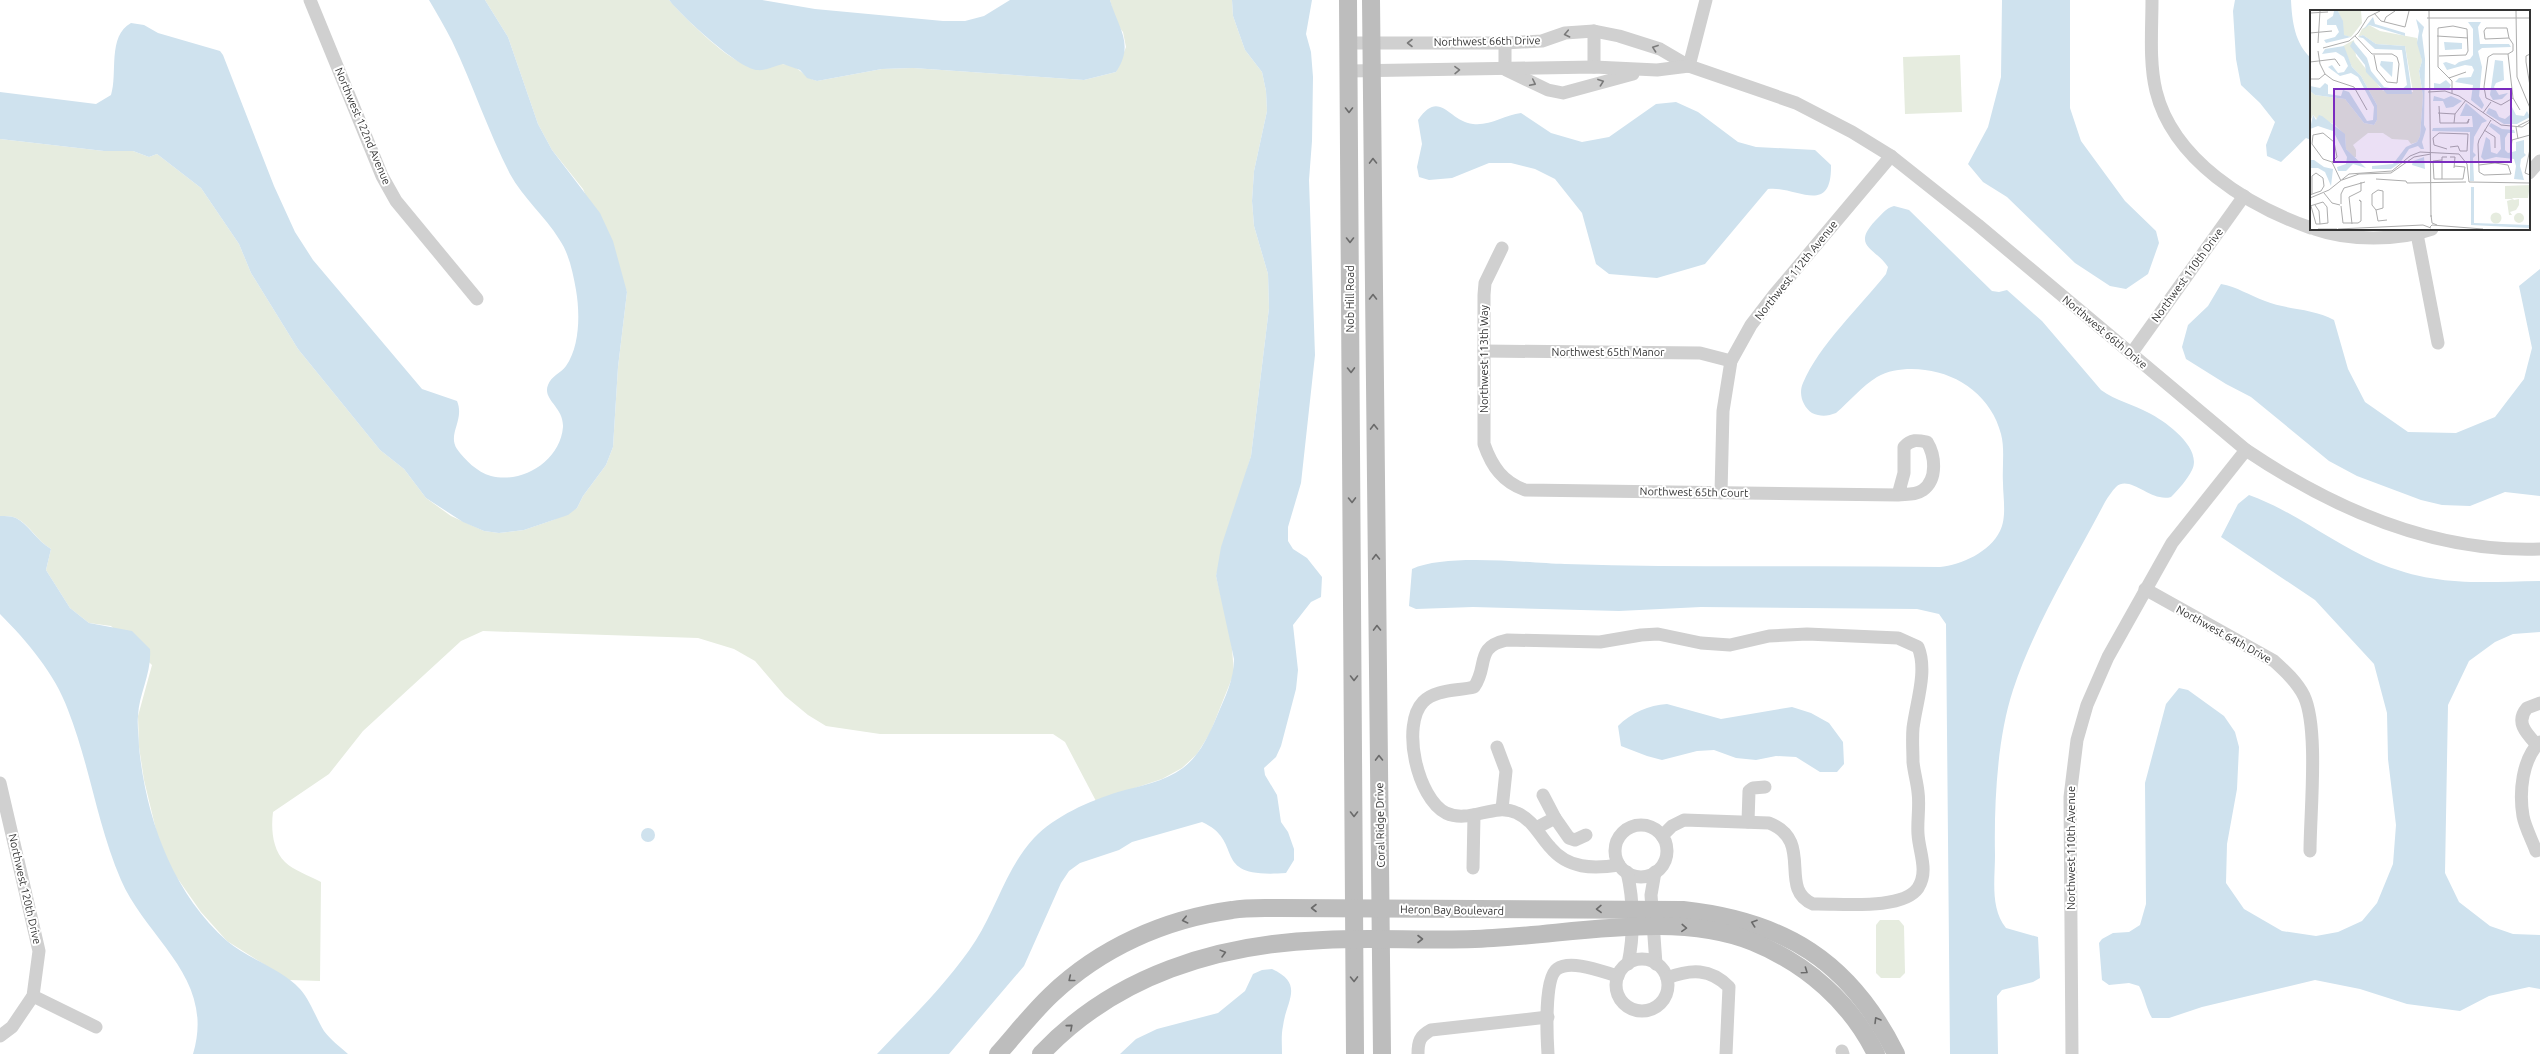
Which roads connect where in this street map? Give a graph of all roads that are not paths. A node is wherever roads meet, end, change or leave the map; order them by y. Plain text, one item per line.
1 (310, 0) edge
2 (1348, 0) edge
3 (1371, 0) edge
4 (1706, 0) edge
5 (2152, 0) edge
6 (1594, 32) junction
7 (1348, 43) junction
8 (1371, 43) junction
9 (1505, 43) junction
10 (1689, 66) junction
11 (1594, 67) junction
12 (1505, 69) junction
13 (1657, 70) junction
14 (1348, 71) junction
15 (1371, 71) junction
16 (1891, 156) junction
17 (2540, 161) edge
18 (2530, 172) edge
19 (2244, 196) junction
20 (2310, 228) edge
21 (2321, 230) edge
22 (2429, 230) edge
23 (2417, 234) junction
24 (1502, 248) dead end
25 (477, 299) dead end
26 (2438, 343) dead end
27 (1484, 351) junction
28 (2130, 354) junction
29 (1731, 361) junction
30 (2246, 450) junction
31 (1497, 471) joint
32 (1721, 493) junction
33 (1898, 495) dead end
34 (2540, 549) edge
35 (2145, 589) junction
36 (1376, 596) joint
37 (2540, 703) edge
38 (2538, 743) edge
39 (1497, 747) dead end
40 (0, 783) edge
41 (1765, 787) dead end
42 (1543, 795) dead end
43 (1502, 809) junction
44 (1474, 815) junction
45 (1555, 818) junction
46 (1748, 822) junction
47 (1536, 828) junction
48 (1586, 835) dead end
49 (1662, 836) junction
50 (2536, 851) dead end
51 (2310, 852) dead end
52 (1473, 868) dead end
53 (1623, 869) junction
54 (1655, 872) junction
55 (1353, 908) junction
56 (1381, 909) junction
57 (1631, 909) junction
58 (1652, 910) junction
59 (1653, 927) junction
60 (1631, 928) junction
61 (1381, 939) junction
62 (1353, 940) junction
63 (1628, 964) junction
64 (1656, 964) junction
65 (1618, 976) junction
66 (1667, 978) junction
67 (33, 996) junction
68 (1548, 1017) junction
69 (96, 1027) dead end
70 (0, 1036) edge
71 (998, 1054) edge
72 (1041, 1054) edge
73 (1355, 1054) edge
74 (1382, 1054) edge
75 (1418, 1054) edge
76 (1548, 1054) edge
77 (1726, 1054) edge
78 (1876, 1054) edge
79 (1896, 1054) edge
80 (2072, 1054) edge

1 - 25 street, Northwest 122nd Avenue
2 - 7 main road, Nob Hill Road
3 - 8 main road, Nob Hill Road
4 - 10 street
5 - 19 street
6 -> 9 street, Northwest 66th Drive
10 -> 6 street, Northwest 66th Drive
6 - 11 street
7 - 8 street, Northwest 66th Drive
7 - 14 main road, Nob Hill Road
9 -> 8 street, Northwest 66th Drive
8 - 15 main road, Nob Hill Road
9 - 12 street
10 - 13 street, Northwest 66th Drive
10 - 16 street, Northwest 66th Drive
11 - 12 street, Northwest 66th Drive
11 - 13 street, Northwest 66th Drive
12 -> 13 street, Northwest 66th Drive
15 -> 12 street, Northwest 66th Drive
14 - 15 street, Northwest 66th Drive
14 -> 55 main road, Nob Hill Road
36 -> 15 main road, Nob Hill Road
16 - 28 street, Northwest 66th Drive
16 - 29 street, Northwest 112th Avenue
17 - 18 street
19 - 20 street
19 - 28 street, Northwest 110th Drive
21 - 23 street
22 - 23 street
23 - 26 street
24 - 27 street, Northwest 113th Way
27 - 29 street, Northwest 65th Manor
27 - 31 street, Northwest 113th Way
28 - 30 street, Northwest 66th Drive
29 - 32 street, Northwest 112th Avenue
30 - 34 street, Northwest 66th Drive
30 - 35 street, Northwest 110th Avenue
31 - 32 street, Northwest 65th Court
32 - 33 street, Northwest 65th Court
35 - 51 street, Northwest 64th Drive
35 - 80 street, Northwest 110th Avenue
56 -> 36 main road, Coral Ridge Drive
37 - 38 street
38 - 50 street
39 - 43 street
40 - 67 street, Northwest 120th Drive
41 - 46 street
42 - 45 street
43 - 44 street
43 - 47 street
44 - 46 street
44 - 52 street
45 - 47 street
45 - 48 street
46 - 49 street
47 - 53 street
49 - 53 street
49 - 54 street
53 - 54 street
53 - 57 street
54 - 58 street
55 - 56 main road, Heron Bay Boulevard
55 - 62 main road
55 -> 71 main road, Heron Bay Boulevard
57 -> 56 main road, Heron Bay Boulevard
56 - 61 main road, Coral Ridge Drive
57 - 58 main road, Heron Bay Boulevard
57 - 60 street
58 - 59 street
79 -> 58 main road, Heron Bay Boulevard
59 - 60 main road
59 - 64 street
59 -> 78 main road
61 -> 60 main road
60 - 63 street
61 - 62 main road
61 - 74 main road, Coral Ridge Drive
72 -> 62 main road
62 -> 73 main road
63 - 64 street
63 - 65 street
64 - 66 street
65 - 66 street
65 - 68 street
66 - 77 street
67 - 69 street
67 - 70 street, Northwest 120th Drive
68 - 75 street
68 - 76 street

